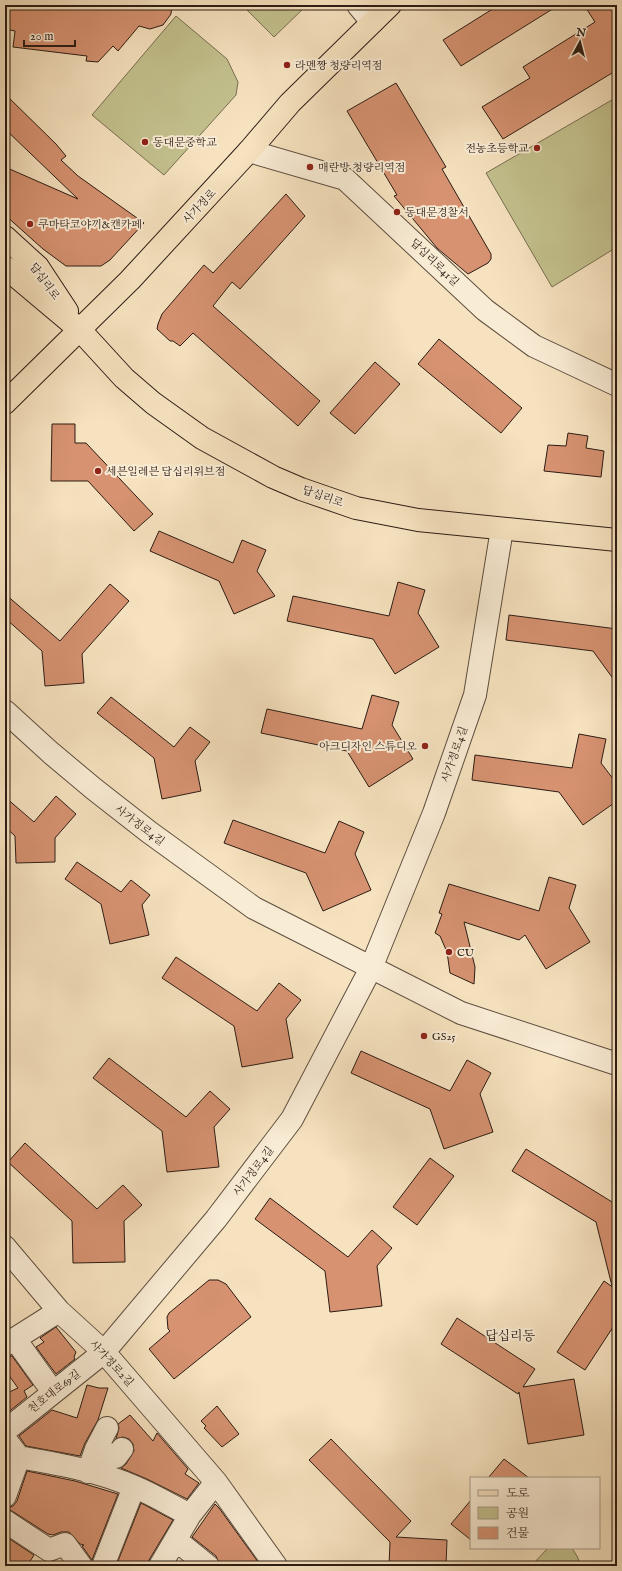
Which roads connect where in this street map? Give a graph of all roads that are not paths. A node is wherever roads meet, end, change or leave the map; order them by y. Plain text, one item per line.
1 (358, 5) edge
2 (390, 5) edge
3 (372, 22) junction
4 (249, 151) junction
5 (5, 237) edge
6 (5, 267) edge
7 (80, 330) junction
8 (617, 386) edge
9 (5, 403) edge
10 (502, 529) junction
11 (617, 540) edge
12 (5, 711) edge
13 (371, 968) junction
14 (617, 1064) edge
15 (5, 1247) edge
16 (59, 1311) junction
17 (10, 1342) edge
18 (104, 1352) junction
19 (53, 1392) junction
20 (107, 1428) dead end
21 (5, 1430) edge
22 (5, 1439) edge
23 (96, 1449) junction
24 (122, 1449) dead end
25 (19, 1457) junction
26 (88, 1472) junction
27 (216, 1482) junction
28 (134, 1487) junction
29 (5, 1496) edge
30 (190, 1515) junction
31 (7, 1529) edge
32 (176, 1540) junction
33 (81, 1566) edge
34 (103, 1566) edge
35 (160, 1566) edge
36 (208, 1566) edge
37 (276, 1566) edge

1 - 3 street
2 - 3 main road, 사가정로
3 - 4 main road, 사가정로
4 - 7 main road, 사가정로
4 - 8 street, 답십리로41길
5 - 7 main road, 답십리로
6 - 7 main road, 답십리로
7 - 9 main road, 사가정로
7 - 10 main road, 답십리로
10 - 11 main road, 답십리로
10 - 13 street, 사가정로4길
12 - 13 street, 사가정로4길
13 - 14 street, 사가정로4길
13 - 18 street, 사가정로4길
15 - 16 street, 사가정로2길
16 - 17 street
16 - 18 street, 사가정로2길
17 - 19 street
18 - 19 street, 천호대로69길
18 - 27 street, 사가정로2길
19 - 21 street, 천호대로69길
20 - 23 street
22 - 25 street
23 - 24 street
23 - 26 street
25 - 26 street
25 - 29 street
26 - 28 street
27 - 30 street
27 - 37 street, 사가정로2길
28 - 30 street
28 - 34 street
30 - 32 street
31 - 33 street
32 - 35 street
32 - 36 street

